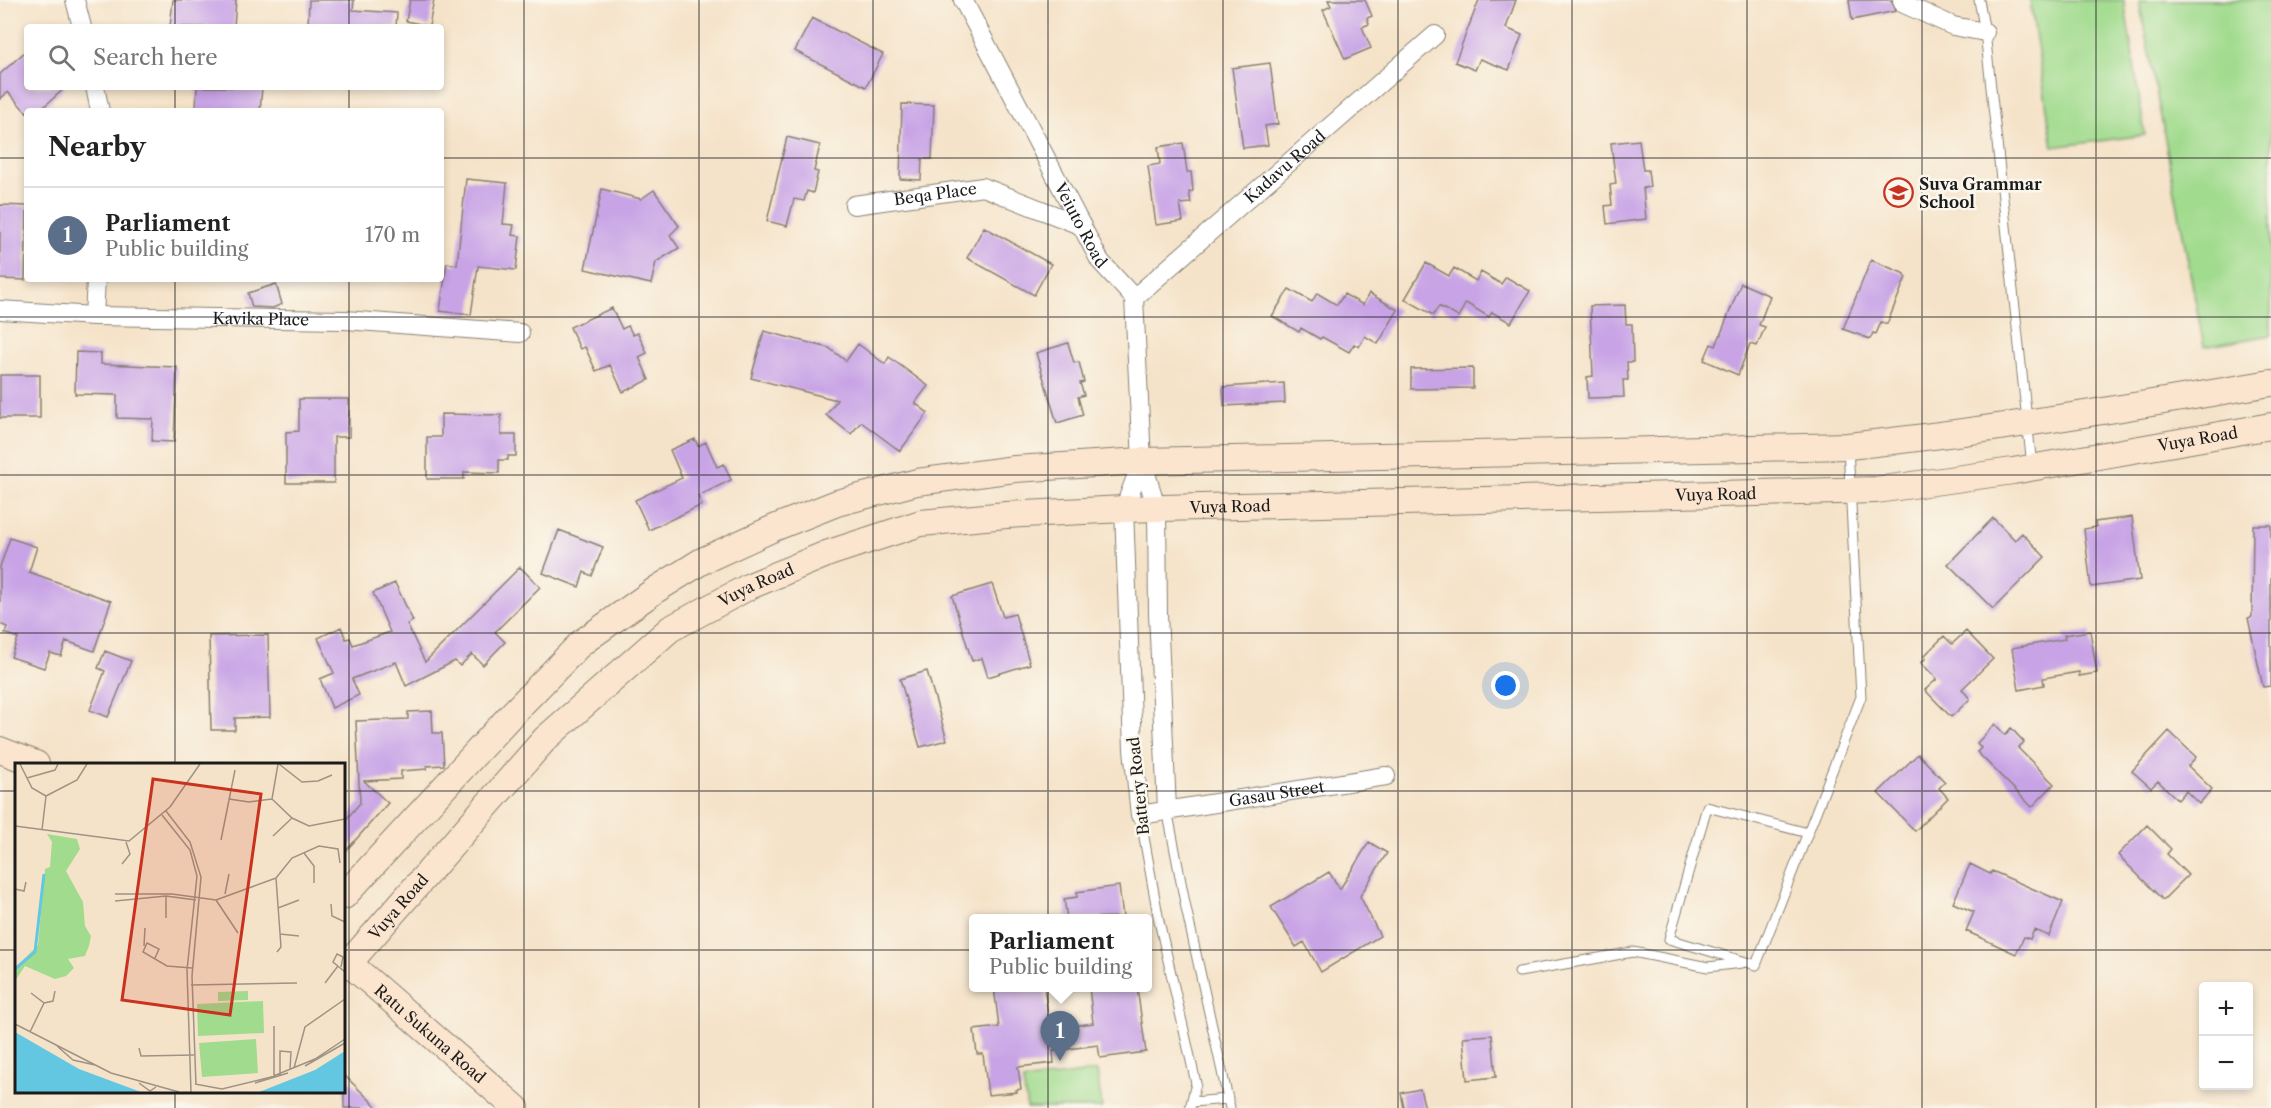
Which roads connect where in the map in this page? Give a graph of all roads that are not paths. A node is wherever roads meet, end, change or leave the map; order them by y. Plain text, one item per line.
1 (75, 0) edge
2 (963, 0) edge
3 (1902, 0) edge
4 (1979, 0) edge
5 (81, 24) edge
6 (1985, 32) junction
7 (1435, 35) dead end
8 (96, 90) edge
9 (99, 108) edge
10 (854, 205) dead end
11 (1082, 226) junction
12 (96, 282) edge
13 (1134, 298) junction
14 (0, 310) edge
15 (94, 316) junction
16 (520, 333) dead end
17 (2271, 383) edge
18 (2027, 424) junction
19 (2271, 426) edge
20 (1848, 446) junction
21 (1142, 461) junction
22 (2032, 468) junction
23 (1850, 491) junction
24 (1124, 509) junction
25 (1157, 509) junction
26 (0, 750) edge
27 (31, 763) edge
28 (1386, 776) dead end
29 (1167, 809) junction
30 (1140, 814) junction
31 (1808, 833) junction
32 (345, 895) edge
33 (346, 961) edge
34 (1748, 962) junction
35 (1519, 972) dead end
36 (1229, 1103) edge
37 (1191, 1105) edge
38 (516, 1108) edge

1 - 5 street
2 - 11 street, Veiuto Road
3 - 6 street
4 - 6 lane
6 - 18 lane
7 - 13 street, Kadavu Road
8 - 9 street
10 - 11 street, Beqa Place
11 - 13 street, Veiuto Road
12 - 15 street
13 - 21 street
14 - 15 street, Kavika Place
15 - 16 street, Kavika Place
17 - 18 main road
18 - 20 main road
18 - 22 lane
19 - 22 main road, Vuya Road
20 - 21 main road
20 - 23 lane
21 - 24 street, Battery Road
21 - 25 street, Battery Road
21 - 32 main road
22 - 23 main road, Vuya Road
23 - 25 main road, Vuya Road
23 - 31 lane
24 - 25 main road, Vuya Road
24 - 30 street, Battery Road
24 - 33 main road, Vuya Road
25 - 29 street, Battery Road
26 - 27 main road
28 - 29 street, Gasau Street
29 - 30 street, Gasau Street
29 - 36 lane, Battery Road
30 - 37 lane, Battery Road
31 - 34 lane
31 - 34 lane
33 - 38 main road, Ratu Sukuna Road
34 - 35 lane
36 - 37 lane

